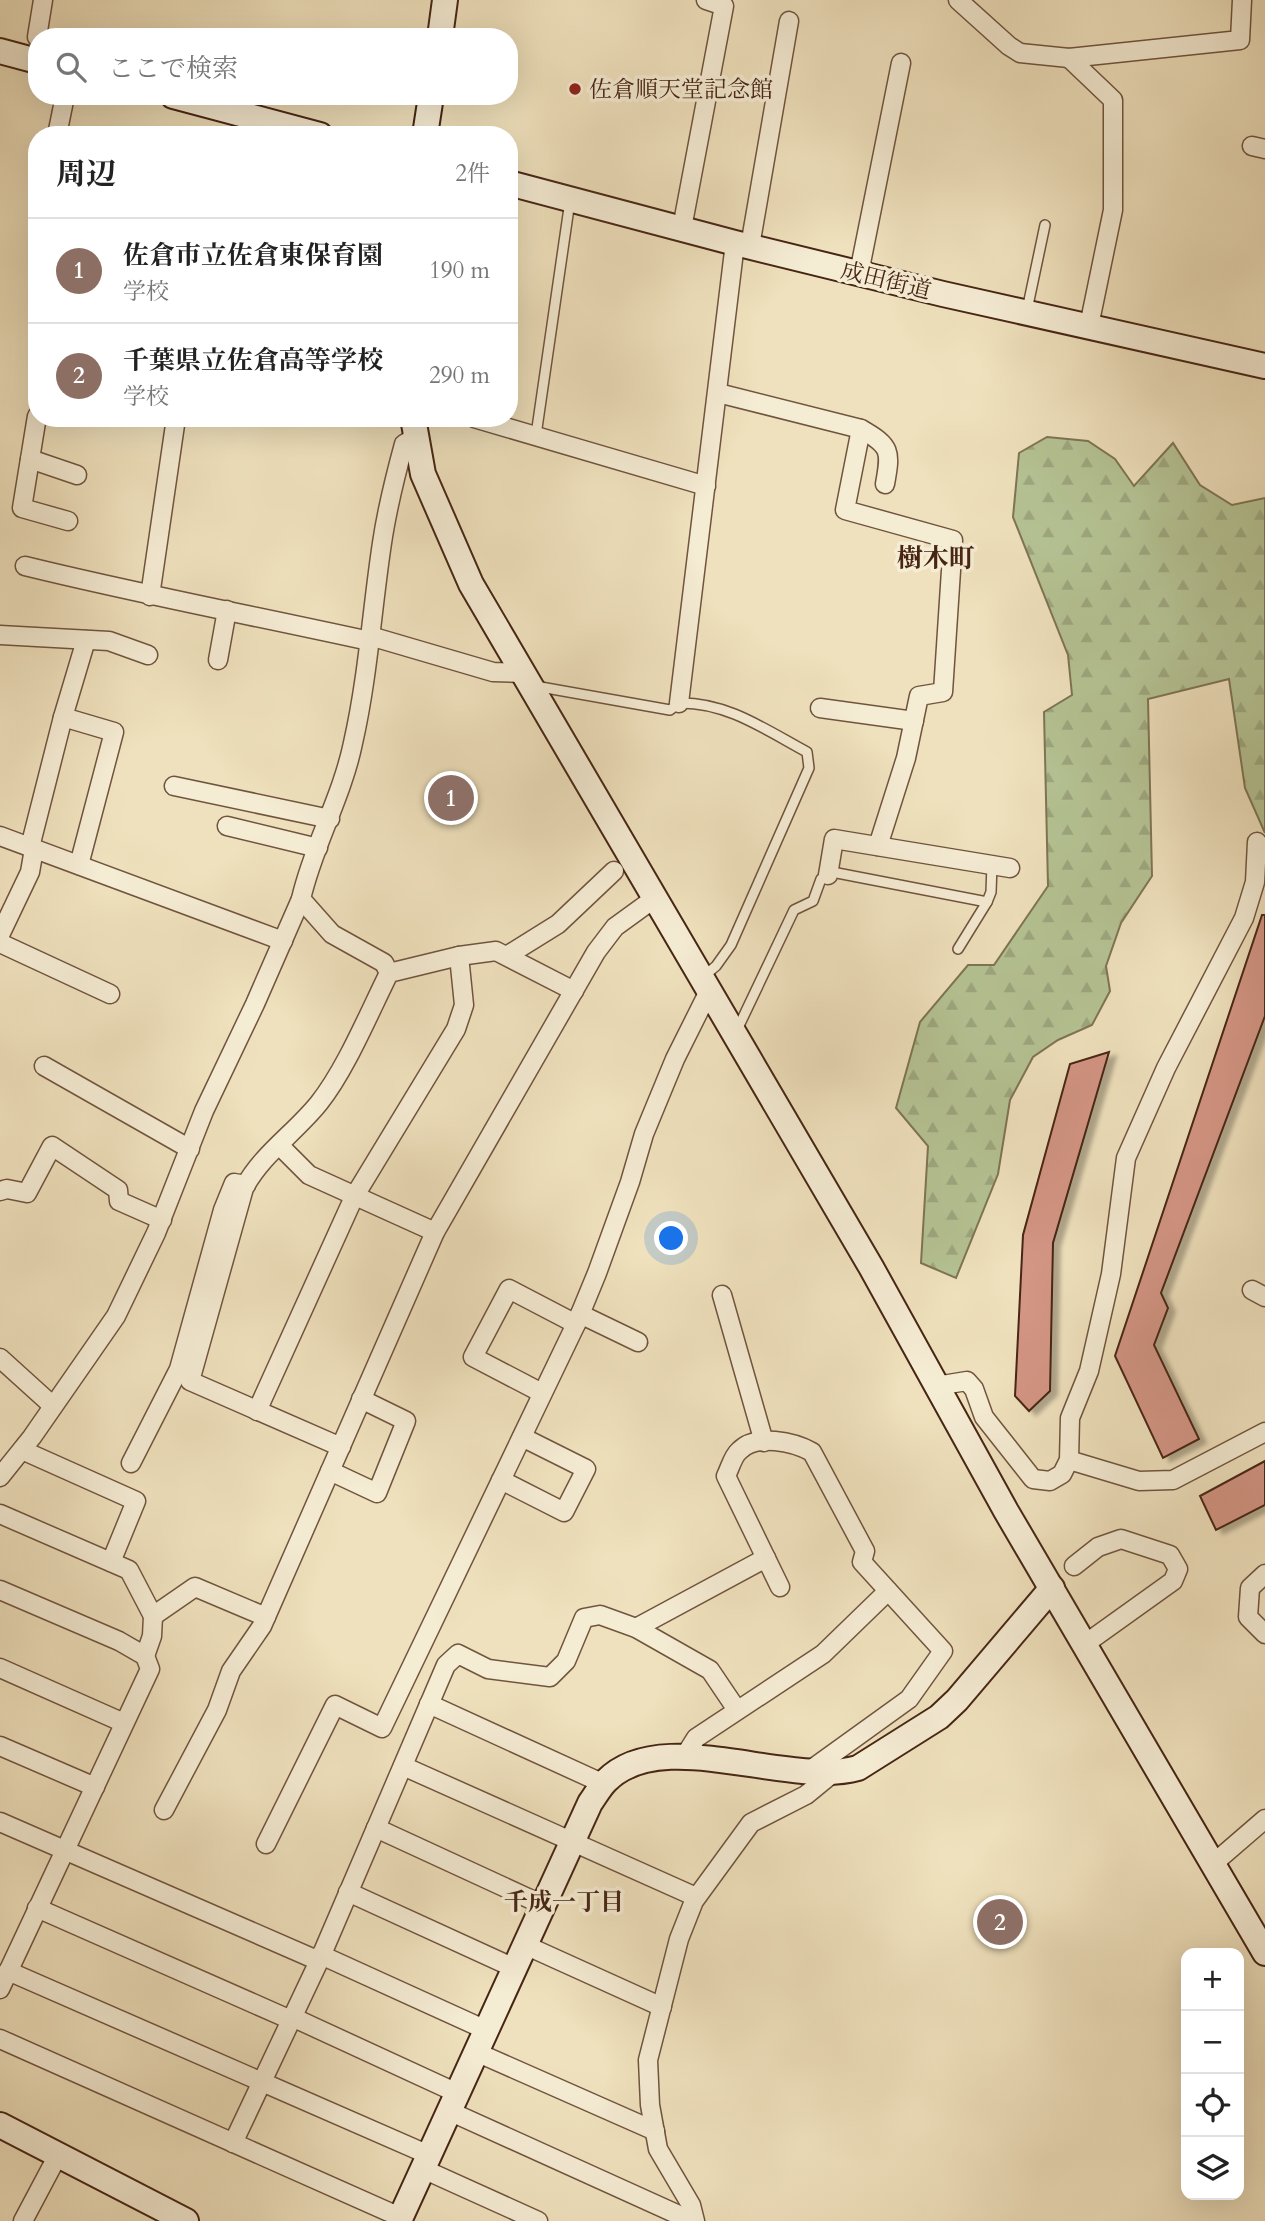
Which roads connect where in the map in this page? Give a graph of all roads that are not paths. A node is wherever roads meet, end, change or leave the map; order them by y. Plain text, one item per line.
1 (43, 0) edge
2 (445, 0) edge
3 (706, 0) edge
4 (958, 0) edge
5 (1242, 0) edge
6 (789, 21) dead end
7 (39, 28) edge
8 (441, 28) edge
9 (28, 49) edge
10 (0, 51) edge
11 (1069, 58) junction
12 (901, 63) dead end
13 (63, 105) edge
14 (207, 105) edge
15 (429, 105) edge
16 (59, 126) edge
17 (286, 126) edge
18 (426, 126) edge
19 (518, 186) edge
20 (570, 200) junction
21 (1045, 225) dead end
22 (681, 228) junction
23 (743, 245) junction
24 (859, 274) junction
25 (1027, 312) junction
26 (1088, 326) junction
27 (1265, 366) edge
28 (718, 393) junction
29 (35, 427) edge
30 (175, 427) edge
31 (507, 427) edge
32 (415, 428) edge
33 (861, 429) junction
34 (536, 435) junction
35 (30, 459) junction
36 (78, 475) dead end
37 (885, 484) dead end
38 (706, 486) junction
39 (68, 521) dead end
40 (25, 566) dead end
41 (150, 596) junction
42 (227, 610) junction
43 (0, 635) edge
44 (370, 639) junction
45 (86, 640) junction
46 (148, 655) dead end
47 (218, 660) dead end
48 (527, 679) junction
49 (679, 703) junction
50 (820, 708) dead end
51 (63, 717) junction
52 (914, 721) junction
53 (174, 786) dead end
54 (330, 819) junction
55 (227, 827) dead end
56 (0, 836) edge
57 (1257, 842) dead end
58 (878, 846) junction
59 (32, 848) junction
60 (318, 848) junction
61 (79, 865) junction
62 (1001, 867) joint
63 (614, 871) dead end
64 (828, 875) junction
65 (655, 898) junction
66 (301, 899) junction
67 (986, 902) junction
68 (0, 935) edge
69 (283, 941) junction
70 (0, 943) edge
71 (958, 949) dead end
72 (459, 956) junction
73 (508, 956) junction
74 (389, 973) junction
75 (705, 984) junction
76 (574, 991) junction
77 (110, 993) dead end
78 (735, 1035) junction
79 (44, 1066) dead end
80 (279, 1145) junction
81 (190, 1149) junction
82 (246, 1185) junction
83 (0, 1191) edge
84 (354, 1197) junction
85 (162, 1220) junction
86 (435, 1233) junction
87 (722, 1295) dead end
88 (578, 1319) junction
89 (638, 1342) dead end
90 (0, 1358) edge
91 (936, 1386) junction
92 (542, 1394) junction
93 (361, 1399) junction
94 (53, 1406) junction
95 (257, 1411) junction
96 (1265, 1432) edge
97 (522, 1437) junction
98 (764, 1442) junction
99 (341, 1447) junction
100 (22, 1450) junction
101 (1069, 1460) junction
102 (131, 1463) dead end
103 (330, 1471) junction
104 (2, 1472) edge
105 (501, 1480) junction
106 (0, 1514) edge
107 (766, 1558) junction
108 (111, 1562) junction
109 (1074, 1566) dead end
110 (1265, 1574) edge
111 (780, 1587) dead end
112 (1052, 1588) junction
113 (0, 1590) edge
114 (888, 1591) junction
115 (153, 1616) junction
116 (266, 1617) junction
117 (636, 1628) junction
118 (1265, 1634) edge
119 (1085, 1644) junction
120 (145, 1656) junction
121 (0, 1668) edge
122 (429, 1704) junction
123 (737, 1710) junction
124 (124, 1723) junction
125 (0, 1746) edge
126 (684, 1757) junction
127 (402, 1766) junction
128 (817, 1771) junction
129 (604, 1784) junction
130 (94, 1787) junction
131 (164, 1810) dead end
132 (1265, 1819) edge
133 (0, 1822) edge
134 (376, 1828) junction
135 (572, 1842) junction
136 (266, 1844) dead end
137 (65, 1850) junction
138 (1214, 1863) junction
139 (348, 1892) junction
140 (696, 1897) junction
141 (543, 1905) junction
142 (37, 1908) junction
143 (525, 1945) junction
144 (1265, 1953) edge
145 (320, 1958) junction
146 (514, 1968) junction
147 (8, 1971) junction
148 (0, 1990) edge
149 (662, 2007) junction
150 (291, 2019) junction
151 (0, 2039) edge
152 (481, 2041) junction
153 (262, 2082) junction
154 (453, 2102) junction
155 (0, 2124) edge
156 (654, 2131) junction
157 (233, 2143) junction
158 (58, 2155) junction
159 (426, 2162) junction
160 (400, 2219) edge
161 (182, 2220) edge
162 (23, 2221) edge
163 (538, 2221) edge
164 (693, 2221) edge

1 - 7 street
2 - 8 street
3 - 22 street
4 - 11 street
5 - 11 street
6 - 23 street
9 - 10 street
11 - 26 street
12 - 24 street
13 - 16 street
14 - 17 street
15 - 18 street
19 - 20 street, 成田街道
20 - 22 street, 成田街道
20 - 34 lane
21 - 25 lane
22 - 23 street, 成田街道
23 - 24 street, 成田街道
23 - 28 street
24 - 25 street, 成田街道
25 - 26 street, 成田街道
26 - 27 street, 成田街道
28 - 33 street
28 - 38 street
29 - 35 street
30 - 41 street
31 - 34 street
32 - 44 street
32 - 48 street
33 - 37 street
33 - 52 street
34 - 38 street
35 - 36 street
35 - 39 street
38 - 49 street
40 - 41 street
41 - 42 street
42 - 44 street
42 - 47 street
43 - 45 street
44 - 48 street
44 - 54 street
45 - 46 street
45 - 51 street
48 - 49 lane
48 - 65 street
49 - 75 lane
50 - 52 street
51 - 59 street
51 - 61 street
52 - 58 street
53 - 54 street
54 - 60 street
55 - 60 street
56 - 59 street
57 - 101 street
58 - 62 street
58 - 64 street
59 - 61 street
59 - 68 street
60 - 66 street
61 - 69 street
62 - 67 lane
63 - 73 street
64 - 67 lane
64 - 78 lane
65 - 75 street
65 - 76 street
66 - 69 street
66 - 74 street
67 - 71 lane
69 - 81 street
70 - 77 street
72 - 73 street
72 - 74 street
72 - 84 street
73 - 76 street
74 - 80 street
75 - 78 street
75 - 88 street
76 - 86 street
78 - 91 street
79 - 81 street
80 - 82 street
80 - 84 street
81 - 85 street
82 - 95 street
82 - 102 street
83 - 85 street
84 - 86 street
84 - 95 street
85 - 94 street
86 - 93 street
87 - 98 street
88 - 89 street
88 - 92 street
88 - 92 street
90 - 94 street
91 - 101 street
91 - 112 street
92 - 97 street
93 - 99 street
93 - 103 street
94 - 100 street
95 - 99 street
96 - 101 street
97 - 105 street
97 - 105 street
98 - 107 street
98 - 114 street
99 - 103 street
100 - 104 street
100 - 108 street
103 - 116 street
105 - 136 street
106 - 108 street
107 - 111 street
107 - 117 street
108 - 115 street
109 - 119 street
110 - 118 street
112 - 119 street
112 - 128 street
113 - 120 street
114 - 123 street
114 - 128 street
115 - 116 street
115 - 120 street
116 - 131 street
117 - 122 street
117 - 123 street
119 - 138 street
120 - 124 street
121 - 124 street
122 - 127 street
122 - 129 street
123 - 126 street
124 - 130 street
125 - 130 street
126 - 128 street
126 - 129 street
127 - 134 street
127 - 135 street
128 - 140 street
129 - 135 street
130 - 137 street
132 - 138 street
133 - 137 street
134 - 139 street
134 - 141 street
135 - 140 street
135 - 141 street
137 - 142 street
137 - 145 street
138 - 144 street
139 - 145 street
139 - 146 street
140 - 149 street
141 - 143 street
142 - 147 street
142 - 150 street
143 - 146 street
143 - 149 street
145 - 150 street
145 - 152 street
146 - 152 street
147 - 148 street
147 - 153 street
149 - 156 street
150 - 153 street
150 - 154 street
151 - 157 street
152 - 154 street
152 - 156 street
153 - 157 street
153 - 159 street
154 - 159 street
154 - 164 street
155 - 158 street
156 - 164 street
157 - 160 street
158 - 161 street
158 - 162 street
159 - 160 street
159 - 163 street

